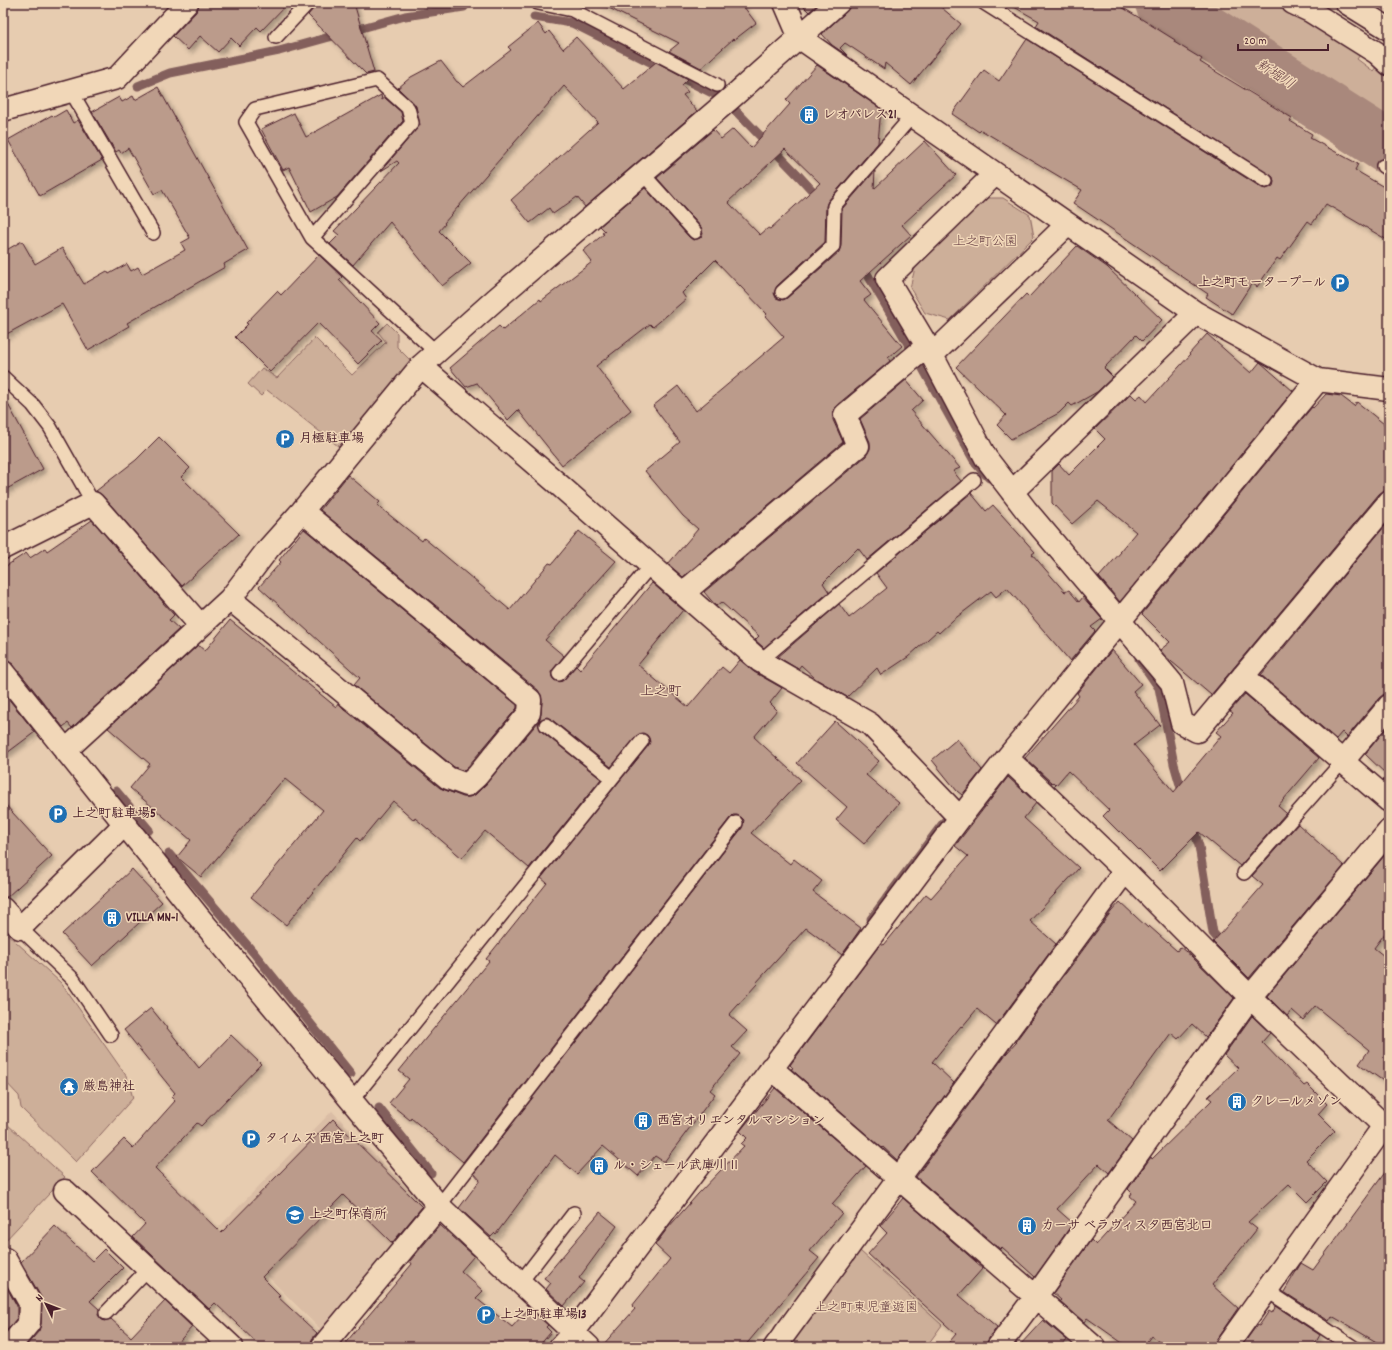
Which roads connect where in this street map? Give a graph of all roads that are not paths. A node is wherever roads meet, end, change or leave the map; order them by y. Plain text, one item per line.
1 (187, 3) edge
2 (308, 3) edge
3 (538, 3) edge
4 (785, 3) edge
5 (838, 3) edge
6 (984, 3) edge
7 (1293, 3) edge
8 (1347, 3) edge
9 (1389, 31) edge
10 (276, 38) dead end
11 (800, 38) junction
12 (1383, 58) edge
13 (717, 85) dead end
14 (71, 91) junction
15 (3, 110) edge
16 (912, 116) junction
17 (643, 174) junction
18 (995, 174) junction
19 (1266, 181) dead end
20 (1068, 224) junction
21 (695, 232) dead end
22 (153, 233) dead end
23 (312, 238) junction
24 (782, 292) dead end
25 (1196, 314) junction
26 (929, 350) junction
27 (429, 359) junction
28 (3, 377) edge
29 (1318, 380) junction
30 (1389, 390) edge
31 (974, 480) dead end
32 (1012, 492) junction
33 (1389, 502) edge
34 (93, 503) junction
35 (302, 511) junction
36 (3, 548) edge
37 (651, 565) junction
38 (683, 593) junction
39 (230, 599) junction
40 (1120, 621) junction
41 (200, 625) junction
42 (760, 661) junction
43 (3, 672) edge
44 (560, 674) dead end
45 (1243, 676) junction
46 (1389, 706) edge
47 (546, 725) dead end
48 (642, 741) dead end
49 (65, 751) junction
50 (1007, 758) junction
51 (1343, 761) junction
52 (612, 778) junction
53 (1389, 801) edge
54 (956, 813) junction
55 (736, 823) dead end
56 (124, 825) junction
57 (1389, 831) edge
58 (1125, 871) junction
59 (1244, 873) dead end
60 (3, 909) edge
61 (20, 928) junction
62 (1250, 997) junction
63 (111, 1034) dead end
64 (771, 1068) junction
65 (352, 1100) junction
66 (1386, 1128) edge
67 (899, 1178) junction
68 (65, 1191) dead end
69 (439, 1206) junction
70 (574, 1213) dead end
71 (5, 1258) dead end
72 (148, 1269) junction
73 (520, 1283) junction
74 (1266, 1290) junction
75 (1036, 1296) junction
76 (106, 1313) dead end
77 (567, 1340) edge
78 (9, 1347) edge
79 (232, 1347) edge
80 (322, 1347) edge
81 (589, 1347) edge
82 (775, 1347) edge
83 (998, 1347) edge
84 (1094, 1347) edge
85 (1226, 1347) edge
86 (1353, 1347) edge

1 - 14 street
2 - 10 lane
3 - 13 lane
4 - 11 street
5 - 11 street
6 - 19 lane
7 - 12 street
8 - 9 street
9 - 12 street
11 - 16 street
11 - 17 street
14 - 15 street
14 - 22 lane
16 - 18 street
16 - 24 lane
17 - 21 lane
17 - 27 street
18 - 20 street
18 - 26 street
20 - 25 street
20 - 26 street
23 - 23 lane
23 - 27 lane
25 - 29 street
25 - 32 street
26 - 32 street
26 - 38 street
27 - 35 street
27 - 37 street
28 - 34 lane
29 - 30 street
29 - 40 street
31 - 42 lane
32 - 40 street
33 - 45 street
34 - 36 street
34 - 41 street
35 - 39 street
35 - 39 street
37 - 38 street
37 - 44 lane
38 - 42 street
39 - 41 street
40 - 45 street
40 - 50 street
41 - 49 street
42 - 54 street
43 - 49 street
45 - 51 street
46 - 51 street
47 - 52 lane
48 - 52 lane
49 - 56 street
50 - 54 street
50 - 58 street
51 - 53 street
51 - 59 lane
52 - 65 lane
54 - 64 street
55 - 69 lane
56 - 61 street
56 - 65 street
57 - 62 street
58 - 62 street
58 - 67 street
60 - 61 street
61 - 63 lane
62 - 66 street
62 - 75 street
64 - 67 street
64 - 77 street
65 - 69 street
66 - 74 street
67 - 75 street
67 - 82 street
68 - 72 street
69 - 73 street
69 - 80 street
70 - 73 lane
71 - 78 street
72 - 76 lane
72 - 79 street
73 - 77 street
74 - 85 street
74 - 86 lane
75 - 83 street
75 - 84 street
77 - 81 street

